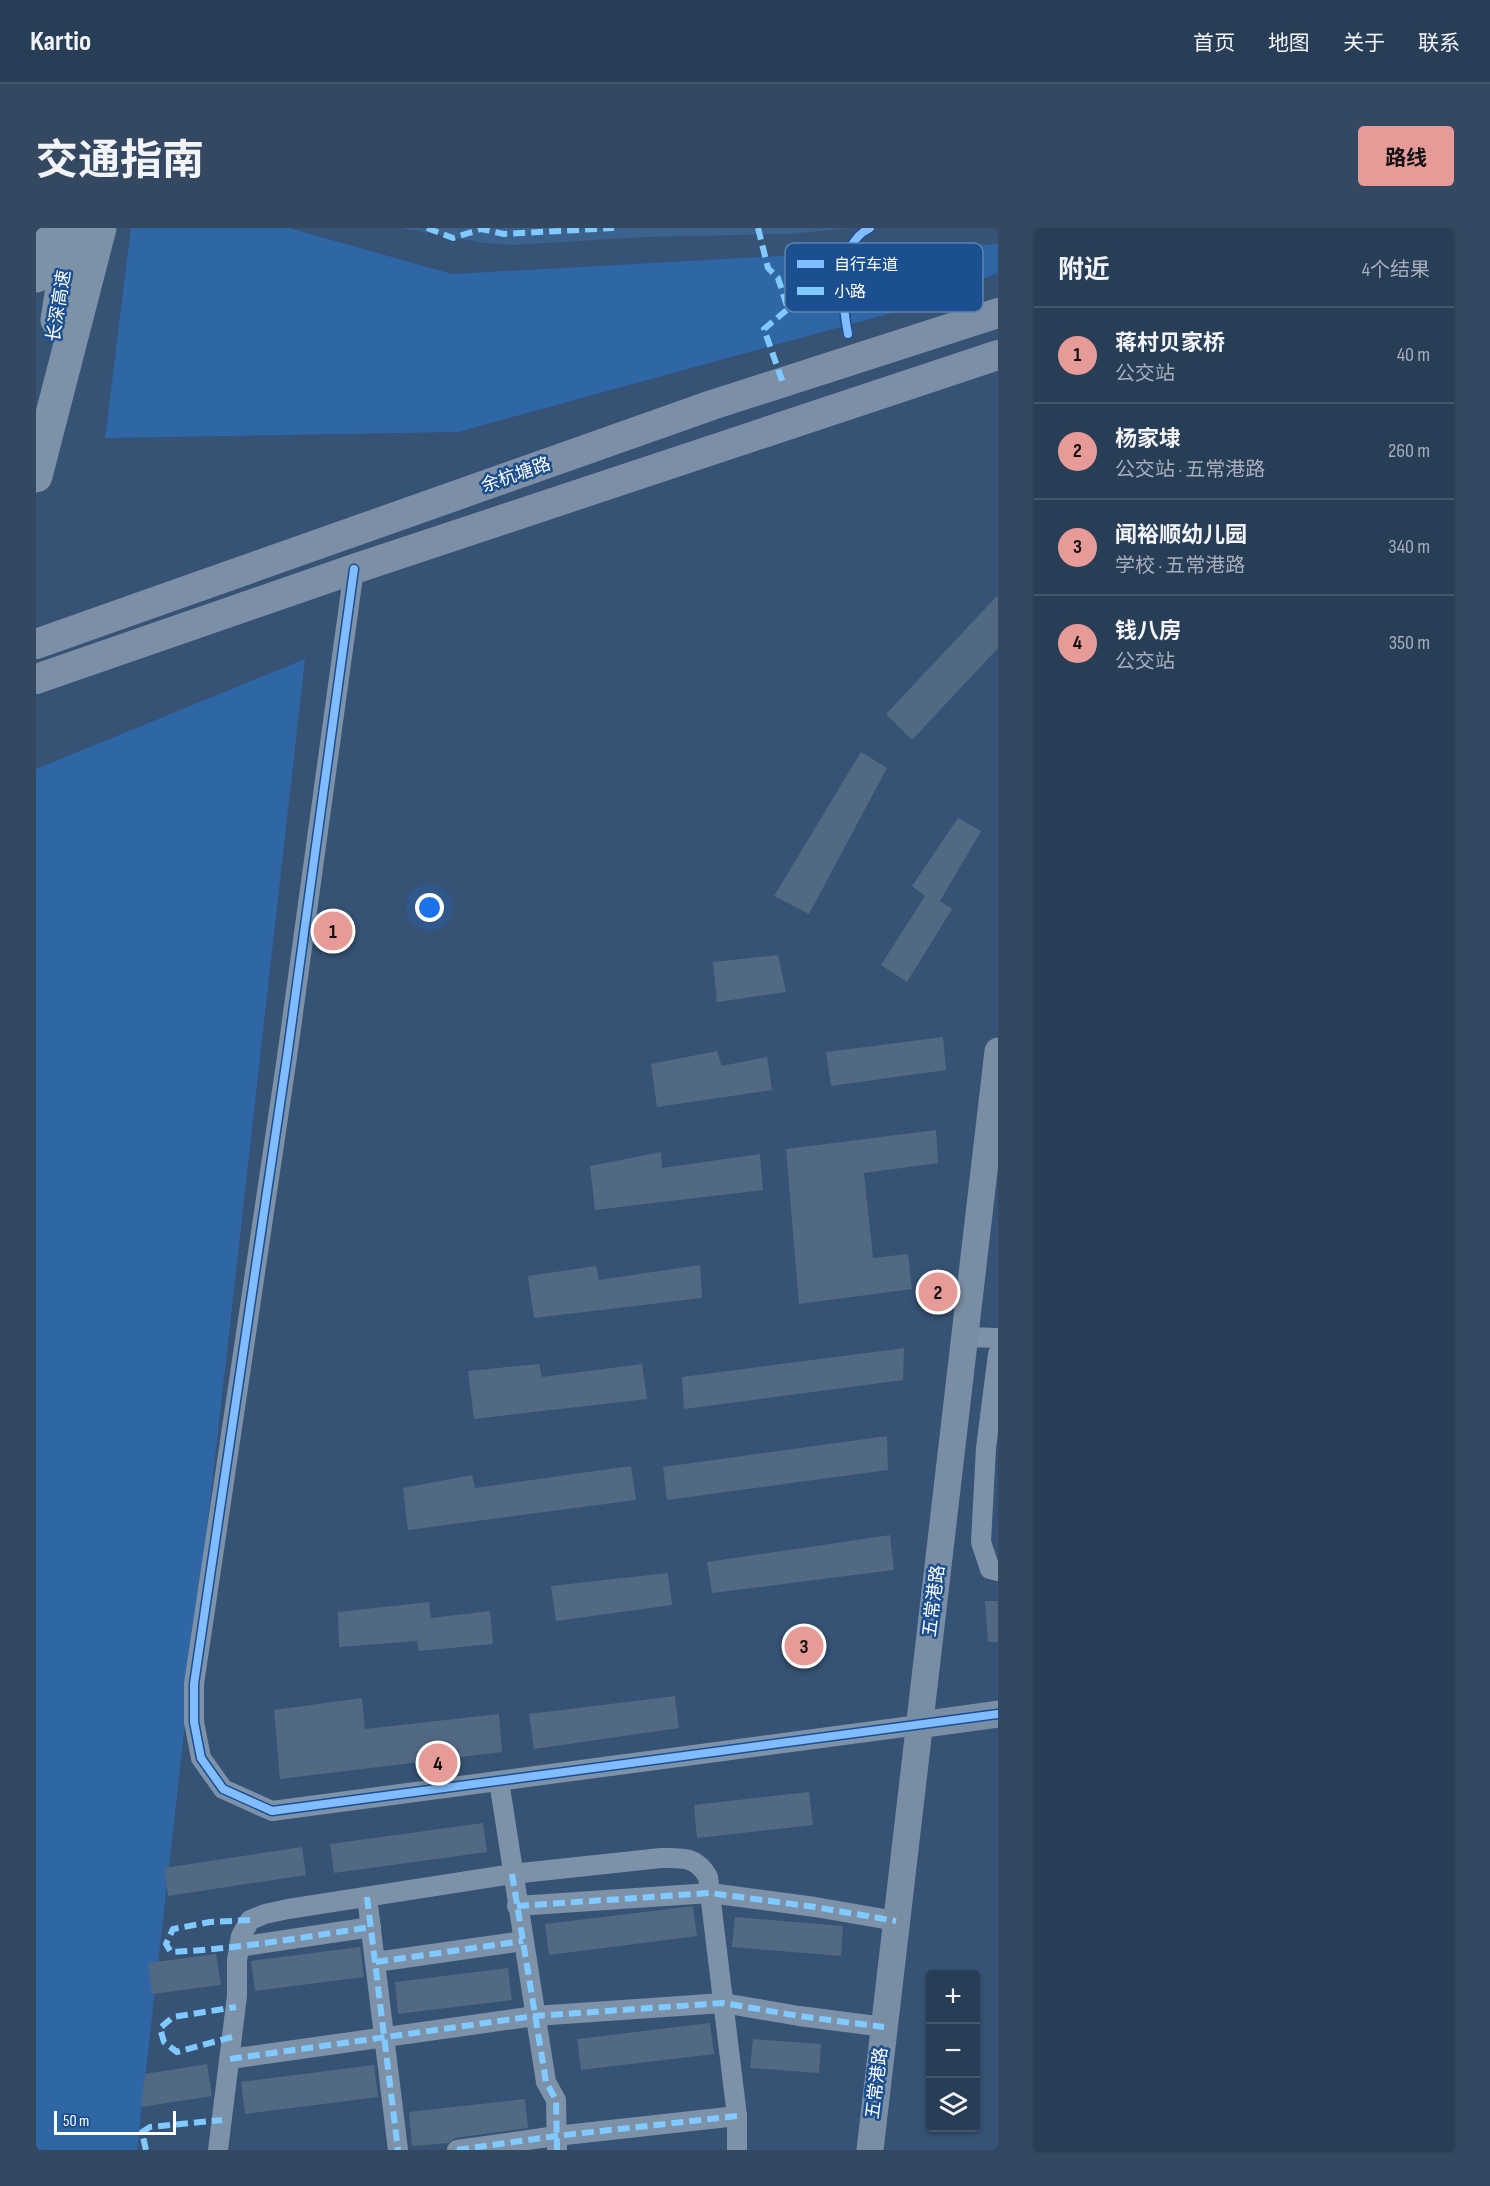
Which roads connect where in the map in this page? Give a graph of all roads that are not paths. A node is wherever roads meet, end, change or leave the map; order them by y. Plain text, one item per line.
1 (43, 228) edge
2 (71, 228) edge
3 (100, 228) edge
4 (36, 276) edge
5 (998, 313) edge
6 (998, 355) edge
7 (36, 455) edge
8 (36, 476) edge
9 (354, 569) junction
10 (36, 644) edge
11 (36, 679) edge
12 (998, 1051) edge
13 (964, 1336) junction
14 (998, 1338) edge
15 (998, 1354) edge
16 (991, 1486) edge
17 (998, 1571) edge
18 (998, 1714) edge
19 (919, 1725) junction
20 (499, 1780) junction
21 (512, 1874) junction
22 (710, 1893) junction
23 (367, 1897) junction
24 (517, 1906) junction
25 (896, 1921) junction
26 (371, 1927) junction
27 (523, 1941) junction
28 (239, 1947) junction
29 (376, 1962) junction
30 (723, 2003) junction
31 (535, 2016) junction
32 (884, 2027) junction
33 (385, 2037) junction
34 (230, 2060) junction
35 (737, 2116) junction
36 (556, 2143) edge
37 (218, 2150) edge
38 (398, 2150) edge
39 (457, 2150) edge
40 (737, 2150) edge
41 (870, 2150) edge

1 - 4 highway, 长深高速
2 - 7 highway, 长深高速
3 - 8 highway
5 - 10 main road, 余杭塘路
6 - 9 main road, 余杭塘路
9 - 11 main road, 余杭塘路
9 - 20 street
12 - 13 street, 五常港路
13 - 14 street
13 - 19 street, 五常港路
15 - 16 street
16 - 17 street
18 - 19 street
19 - 20 street
19 - 25 street, 五常港路
20 - 21 street
21 - 22 street
21 - 23 street
21 - 24 street
22 - 24 street
22 - 25 street
22 - 30 street
23 - 26 street
23 - 28 street
24 - 27 street
25 - 32 street, 五常港路
26 - 28 street
26 - 29 street
27 - 29 street
27 - 31 street
28 - 34 street
29 - 33 street
30 - 31 street
30 - 32 street
30 - 35 street
31 - 33 street
31 - 36 street
32 - 41 street, 五常港路
33 - 34 street
33 - 38 street
34 - 37 street
35 - 36 street
35 - 40 street
36 - 39 street

